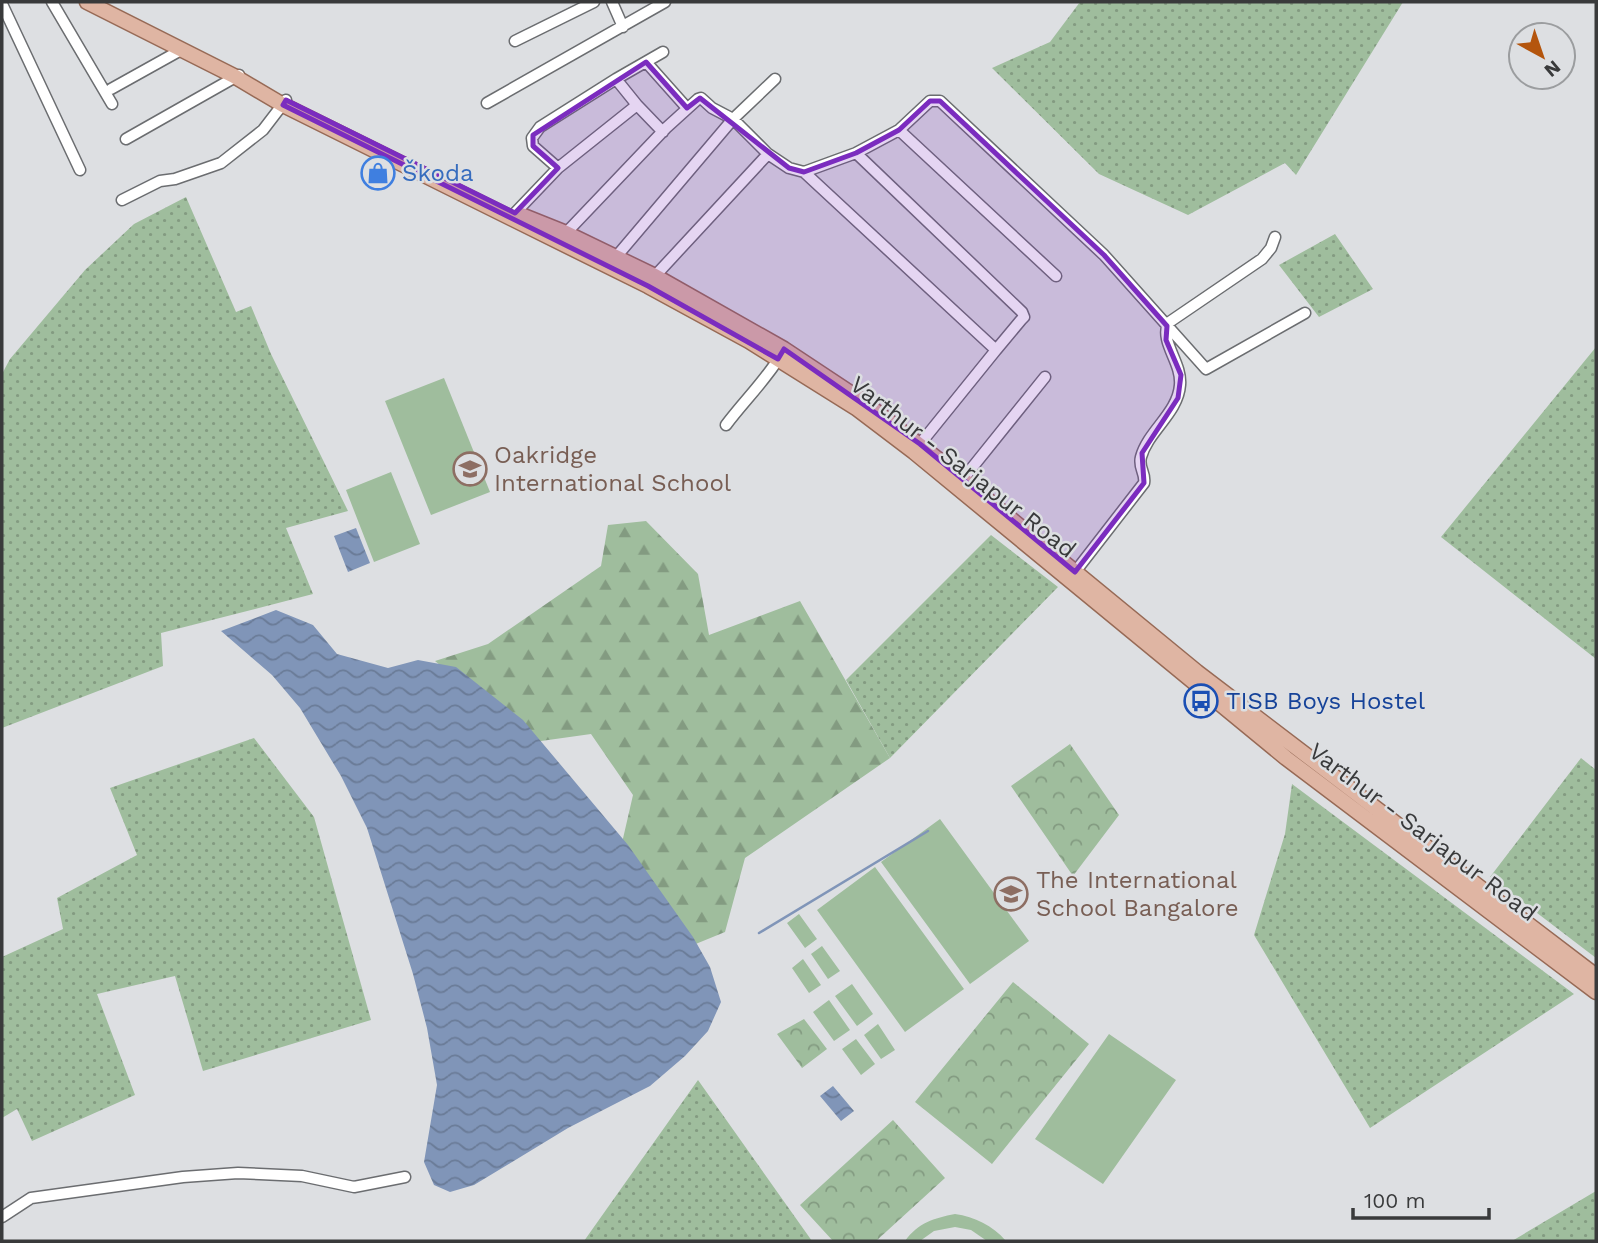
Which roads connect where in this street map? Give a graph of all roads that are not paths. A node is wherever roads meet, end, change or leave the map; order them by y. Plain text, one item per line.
1 (52, 2) edge
2 (87, 2) edge
3 (102, 2) edge
4 (594, 2) edge
5 (612, 2) edge
6 (665, 2) edge
7 (2, 4) edge
8 (118, 6) edge
9 (623, 27) junction
10 (515, 41) dead end
11 (181, 50) junction
12 (663, 52) dead end
13 (646, 62) junction
14 (236, 76) junction
15 (616, 79) junction
16 (775, 79) dead end
17 (111, 89) dead end
18 (285, 102) junction
19 (487, 103) dead end
20 (112, 104) dead end
21 (636, 105) junction
22 (687, 108) junction
23 (733, 120) junction
24 (899, 130) junction
25 (663, 132) junction
26 (126, 138) dead end
27 (856, 153) junction
28 (768, 154) junction
29 (558, 168) junction
30 (80, 170) dead end
31 (804, 172) junction
32 (122, 200) dead end
33 (514, 213) junction
34 (566, 233) junction
35 (1275, 237) dead end
36 (616, 257) junction
37 (655, 276) junction
38 (1056, 276) dead end
39 (1305, 313) dead end
40 (1167, 326) junction
41 (996, 350) junction
42 (781, 354) junction
43 (1045, 377) dead end
44 (726, 425) dead end
45 (917, 448) junction
46 (963, 479) junction
47 (1075, 572) junction
48 (1596, 976) edge
49 (1596, 992) edge
50 (405, 1177) dead end
51 (2, 1217) edge

1 - 20 street
2 - 11 main road, Varthur - Sarjapur Road
3 - 8 main road, Varthur - Sarjapur Road
4 - 10 street
5 - 9 street
6 - 9 street
7 - 30 street
8 - 14 main road, Varthur - Sarjapur Road
9 - 19 street
11 - 14 main road, Varthur - Sarjapur Road
11 - 17 street
12 - 13 street
13 - 15 street
13 - 22 street
14 - 18 main road, Varthur - Sarjapur Road
14 - 26 street
15 - 21 street
15 - 29 street
16 - 23 street
18 - 32 street
18 - 33 main road, Varthur - Sarjapur Road
18 - 42 main road, Varthur - Sarjapur Road
21 - 25 street
21 - 29 street
22 - 23 street
22 - 25 street
23 - 28 street
23 - 36 street
24 - 27 street
24 - 38 street
24 - 40 street
25 - 34 street
27 - 31 street
27 - 41 street
28 - 31 street
28 - 37 street
29 - 33 street
31 - 41 street
33 - 34 main road, Varthur - Sarjapur Road
34 - 36 main road, Varthur - Sarjapur Road
35 - 40 street
36 - 37 main road, Varthur - Sarjapur Road
37 - 42 main road, Varthur - Sarjapur Road
39 - 40 street
40 - 47 street
41 - 45 street
42 - 44 street
42 - 45 main road, Varthur - Sarjapur Road
43 - 46 street
45 - 46 main road, Varthur - Sarjapur Road
45 - 49 main road, Varthur - Sarjapur Road
46 - 47 main road, Varthur - Sarjapur Road
47 - 48 main road, Varthur - Sarjapur Road
50 - 51 street

